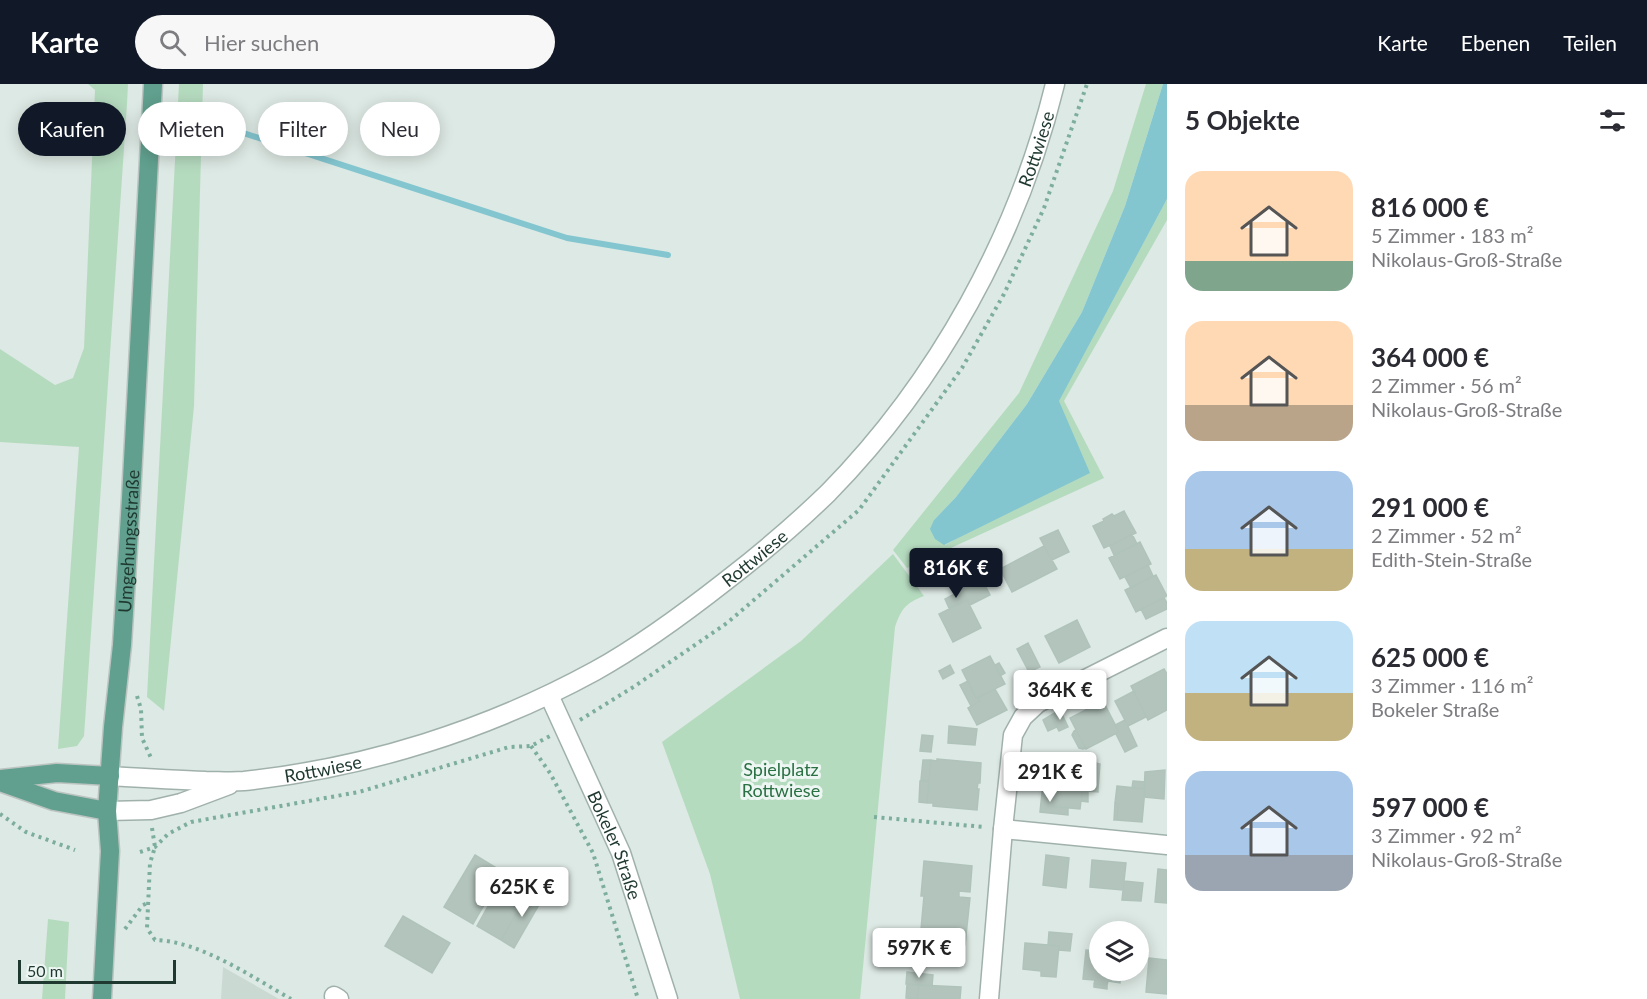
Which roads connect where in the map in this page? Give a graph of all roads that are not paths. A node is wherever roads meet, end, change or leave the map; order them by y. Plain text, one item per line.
1 (153, 84) edge
2 (1055, 84) edge
3 (1167, 638) edge
4 (549, 695) junction
5 (110, 776) junction
6 (0, 781) edge
7 (239, 782) junction
8 (107, 811) junction
9 (1003, 829) junction
10 (1167, 845) edge
11 (102, 999) edge
12 (668, 999) edge
13 (989, 999) edge

1 - 5 main road, Umgehungsstraße
2 - 4 street, Rottwiese
3 - 9 street
4 - 7 street, Rottwiese
4 - 12 street, Bokeler Straße
5 - 6 main road
5 - 7 street, Rottwiese
5 - 8 main road, Umgehungsstraße
6 - 8 main road
7 - 8 street, Rottwiese
8 - 11 main road, Umgehungsstraße
9 - 10 street
9 - 13 street

